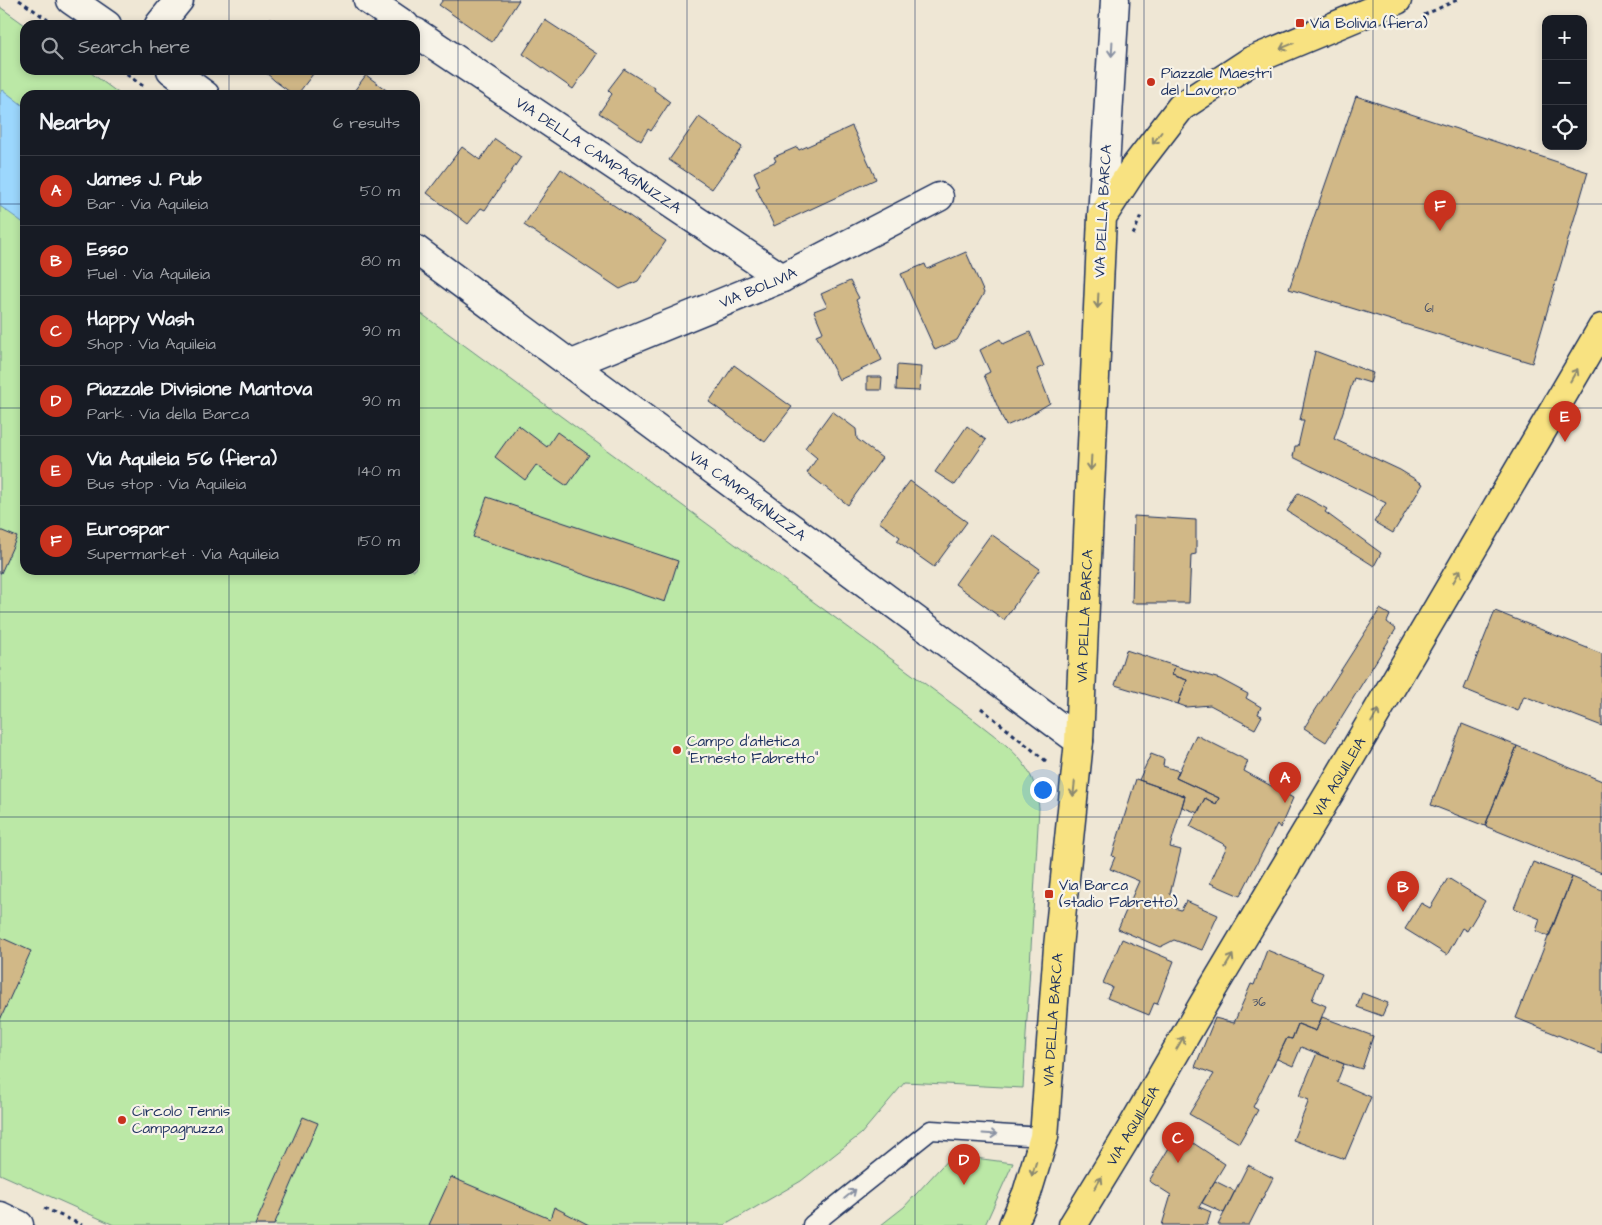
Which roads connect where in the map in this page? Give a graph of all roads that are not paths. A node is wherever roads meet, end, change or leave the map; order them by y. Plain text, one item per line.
1 (71, 0) edge
2 (178, 0) edge
3 (368, 0) edge
4 (1115, 0) edge
5 (1397, 0) edge
6 (101, 20) edge
7 (163, 20) edge
8 (398, 20) edge
9 (420, 35) edge
10 (178, 75) edge
11 (198, 90) edge
12 (939, 197) dead end
13 (1102, 217) junction
14 (420, 253) edge
15 (782, 278) junction
16 (1602, 328) edge
17 (572, 364) junction
18 (1079, 741) junction
19 (1044, 1137) junction
20 (0, 1216) edge
21 (19, 1225) edge
22 (812, 1225) edge
23 (1013, 1225) edge
24 (1073, 1225) edge

1 - 6 street
2 - 7 street
3 - 8 street
4 -> 13 street, VIA DELLA BARCA
5 -> 13 main road
9 - 15 street, VIA DELLA CAMPAGNUZZA
10 - 11 street
12 - 15 street, VIA BOLIVIA
13 -> 18 main road, VIA DELLA BARCA
14 - 17 street, VIA CAMPAGNUZZA
15 - 17 street, VIA BOLIVIA
24 -> 16 main road, VIA AQUILEIA
17 - 18 street, VIA CAMPAGNUZZA
18 -> 19 main road, VIA DELLA BARCA
22 -> 19 lane
19 -> 23 main road, VIA DELLA BARCA
20 - 21 street

